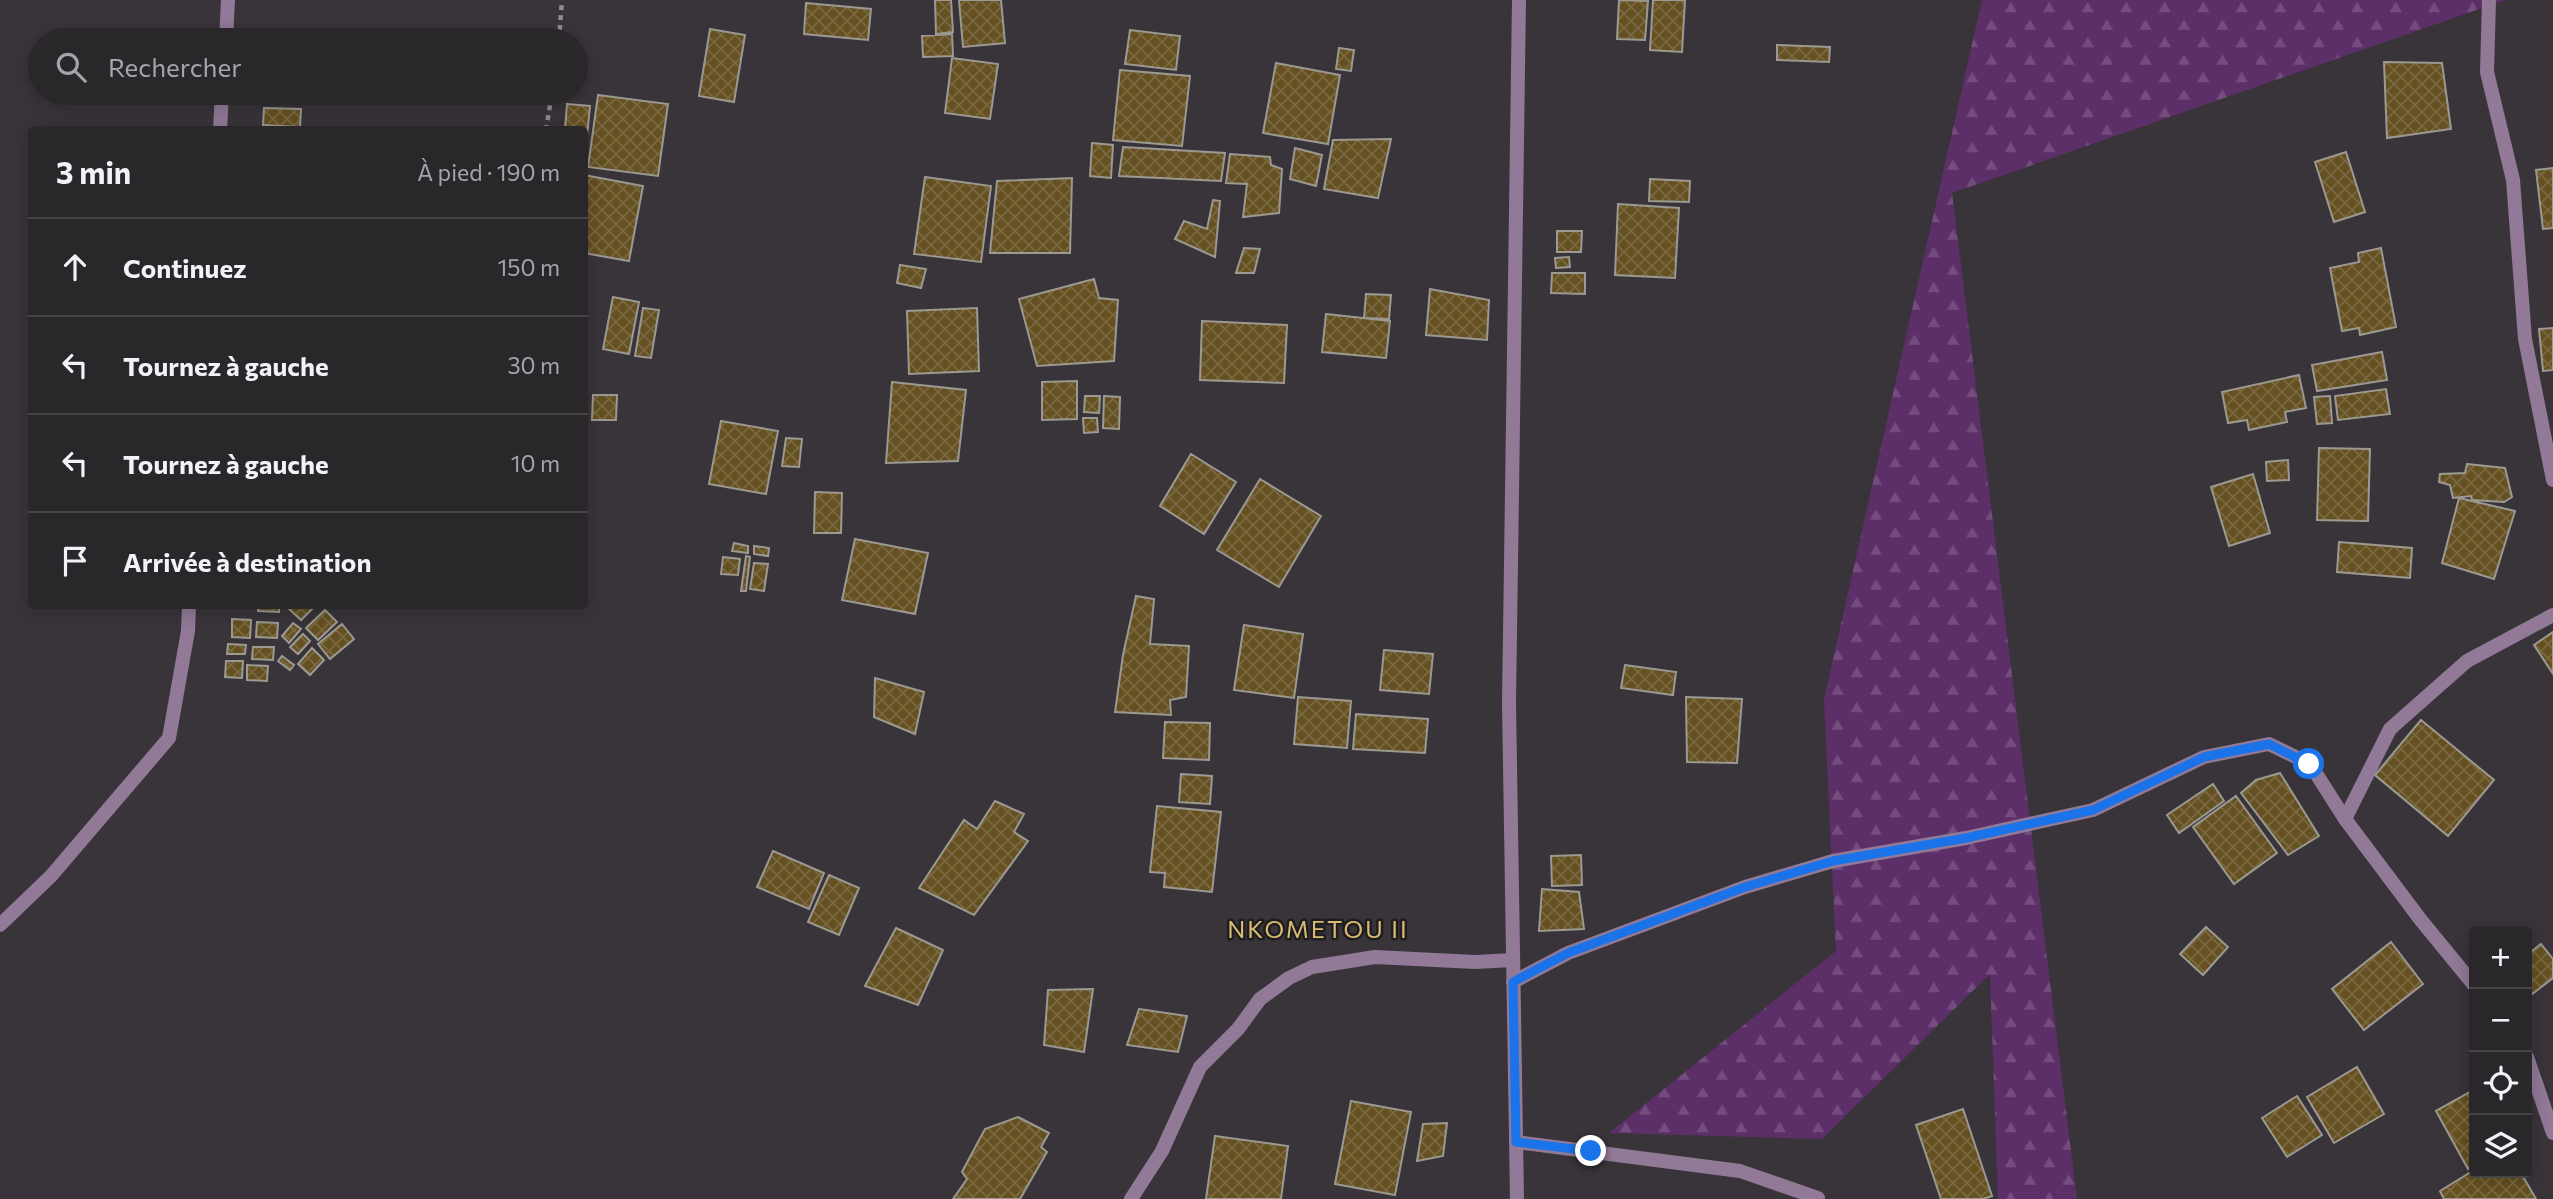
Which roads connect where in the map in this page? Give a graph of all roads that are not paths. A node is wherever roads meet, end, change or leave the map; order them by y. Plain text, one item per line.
1 (228, 0) edge
2 (1519, 0) edge
3 (2489, 0) edge
4 (227, 28) edge
5 (221, 105) edge
6 (220, 126) edge
7 (2553, 480) edge
8 (189, 609) edge
9 (2553, 615) edge
10 (2345, 819) junction
11 (0, 925) edge
12 (1513, 960) junction
13 (2469, 979) edge
14 (1513, 982) junction
15 (2532, 1072) edge
16 (2553, 1133) edge
17 (1516, 1142) junction
18 (1818, 1198) edge
19 (1131, 1199) edge
20 (1517, 1199) edge

1 - 4 street
2 - 12 street
3 - 7 street
5 - 6 street
8 - 11 street
9 - 10 street
10 - 13 street
10 - 14 street
12 - 14 street
12 - 19 street
14 - 17 street
15 - 16 street
17 - 18 street
17 - 20 street

